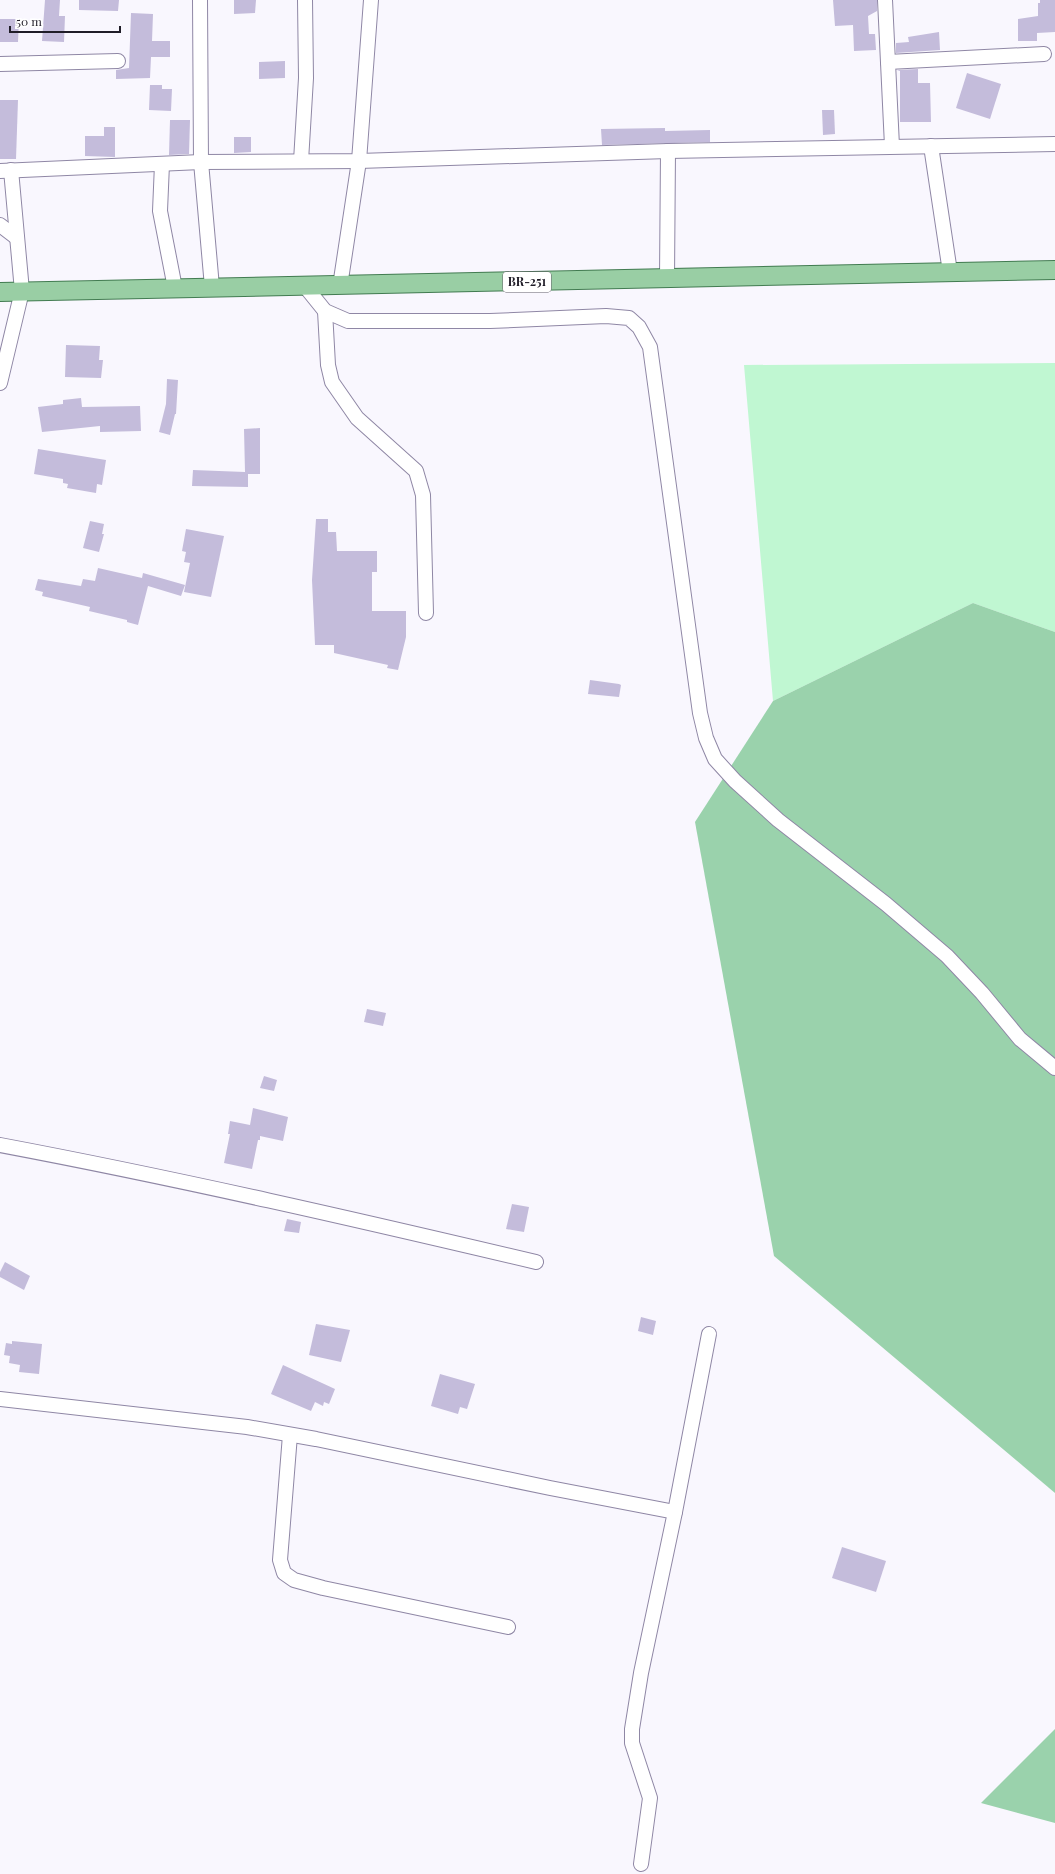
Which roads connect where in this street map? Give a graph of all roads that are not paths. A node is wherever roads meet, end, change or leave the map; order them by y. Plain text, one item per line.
1 (200, 0) edge
2 (305, 0) edge
3 (371, 0) edge
4 (885, 0) edge
5 (1044, 54) dead end
6 (118, 60) dead end
7 (888, 62) junction
8 (0, 64) edge
9 (1055, 144) edge
10 (892, 146) junction
11 (931, 146) junction
12 (668, 151) junction
13 (301, 161) junction
14 (359, 161) junction
15 (201, 162) junction
16 (162, 164) junction
17 (6, 170) edge
18 (0, 225) edge
19 (17, 238) junction
20 (1055, 270) edge
21 (950, 272) junction
22 (667, 278) junction
23 (304, 286) junction
24 (340, 286) junction
25 (212, 287) junction
26 (175, 288) junction
27 (22, 291) junction
28 (0, 292) edge
29 (325, 311) junction
30 (0, 383) edge
31 (426, 613) dead end
32 (1055, 1068) edge
33 (0, 1144) edge
34 (536, 1262) dead end
35 (709, 1334) dead end
36 (0, 1399) edge
37 (290, 1434) junction
38 (675, 1512) junction
39 (508, 1627) dead end
40 (641, 1864) dead end

1 - 15 street
2 - 13 street
3 - 14 street
4 - 7 street
5 - 7 street
6 - 8 street
7 - 10 street
9 - 11 street
10 - 11 street
10 - 12 street
11 - 21 street
12 - 14 street
12 - 22 street
13 - 14 street
13 - 15 street
14 - 24 street
15 - 16 street
15 - 25 street
16 - 17 street
16 - 26 street
17 - 19 street
18 - 19 street
19 - 27 street
20 - 21 main road, BR-251
21 - 22 main road, BR-251
22 - 24 main road, BR-251
23 - 24 main road, BR-251
23 - 25 main road, BR-251
23 - 29 street
25 - 26 main road, BR-251
26 - 27 main road, BR-251
27 - 28 main road, BR-251
27 - 30 street
29 - 31 street
29 - 32 street
33 - 34 street
35 - 38 street
36 - 37 street
37 - 38 street
37 - 39 street
38 - 40 street

